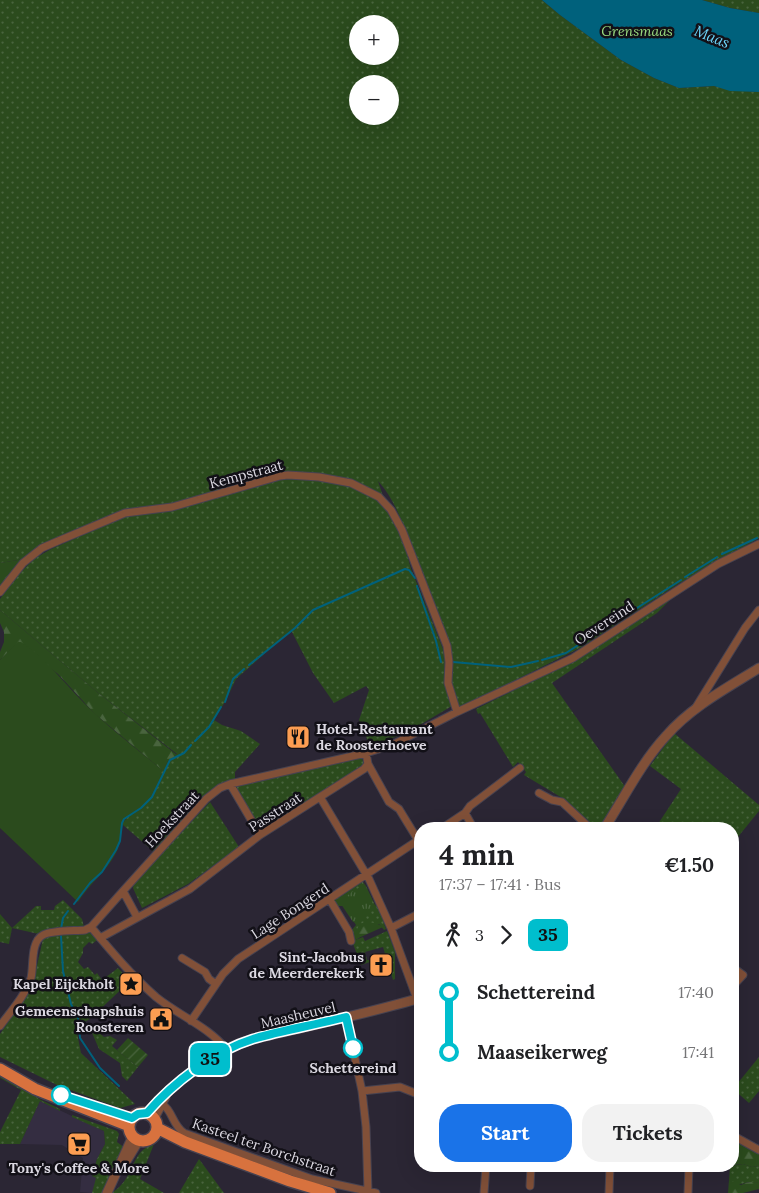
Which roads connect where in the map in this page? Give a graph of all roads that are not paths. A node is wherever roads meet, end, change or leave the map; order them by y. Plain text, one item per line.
1 (759, 544) edge
2 (0, 592) edge
3 (759, 610) edge
4 (759, 668) edge
5 (457, 712) junction
6 (693, 712) junction
7 (366, 753) junction
8 (368, 764) junction
9 (520, 768) dead end
10 (230, 784) junction
11 (540, 793) dead end
12 (320, 797) junction
13 (465, 813) junction
14 (452, 822) edge
15 (470, 822) edge
16 (583, 822) edge
17 (608, 822) edge
18 (414, 832) edge
19 (260, 835) junction
20 (414, 843) edge
21 (366, 875) junction
22 (123, 892) junction
23 (330, 900) junction
24 (414, 916) edge
25 (137, 917) junction
26 (91, 927) junction
27 (391, 928) junction
28 (100, 938) junction
29 (351, 941) dead end
30 (182, 958) dead end
31 (216, 984) junction
32 (414, 988) edge
33 (414, 999) edge
34 (346, 1017) junction
35 (191, 1021) junction
36 (0, 1026) edge
37 (227, 1050) junction
38 (0, 1069) edge
39 (362, 1091) junction
40 (414, 1093) edge
41 (163, 1100) junction
42 (153, 1124) junction
43 (133, 1130) junction
44 (739, 1139) edge
45 (759, 1150) edge
46 (486, 1172) edge
47 (531, 1172) edge
48 (610, 1172) edge
49 (689, 1172) edge
50 (530, 1186) dead end
51 (368, 1192) junction
52 (107, 1193) edge
53 (330, 1193) edge
54 (376, 1193) edge
55 (484, 1193) edge
56 (609, 1193) edge
57 (688, 1193) edge

1 - 5 street, Oevereind
2 - 5 street, Kempstraat
3 - 6 street
4 - 6 street
5 - 7 street
6 - 17 street
7 - 8 street
7 - 10 street, Hoekstraat
8 - 12 street, Passtraat
8 - 18 street
9 - 13 street
10 - 19 street
10 - 22 street, Hoekstraat
11 - 16 street
12 - 19 street, Passtraat
12 - 21 street
13 - 14 street
13 - 15 street
19 - 25 street, Passtraat
20 - 21 street, Lage Bongerd
21 - 23 street, Lage Bongerd
21 - 27 street
22 - 25 street
22 - 26 street, Hoekstraat
23 - 29 street
23 - 31 street, Lage Bongerd
24 - 27 street
25 - 28 street, Passtraat
26 - 28 street
26 - 36 street
27 - 32 street
28 - 35 street
30 - 31 street
31 - 35 street, Lage Bongerd
33 - 34 street, Maasheuvel
34 - 37 street, Maasheuvel
34 - 39 street
35 - 37 street
37 - 41 street, Maasheuvel
38 - 43 main road
39 - 40 street
39 - 51 street
41 - 42 street, Maasheuvel
41 - 51 street, Kasteel ter Borchstraat
42 - 43 main road
42 - 43 main road
42 - 53 main road
43 - 52 street
44 - 45 street
46 - 55 street
47 - 50 street
48 - 56 street
49 - 57 street
51 - 54 street, Kasteel ter Borchstraat

